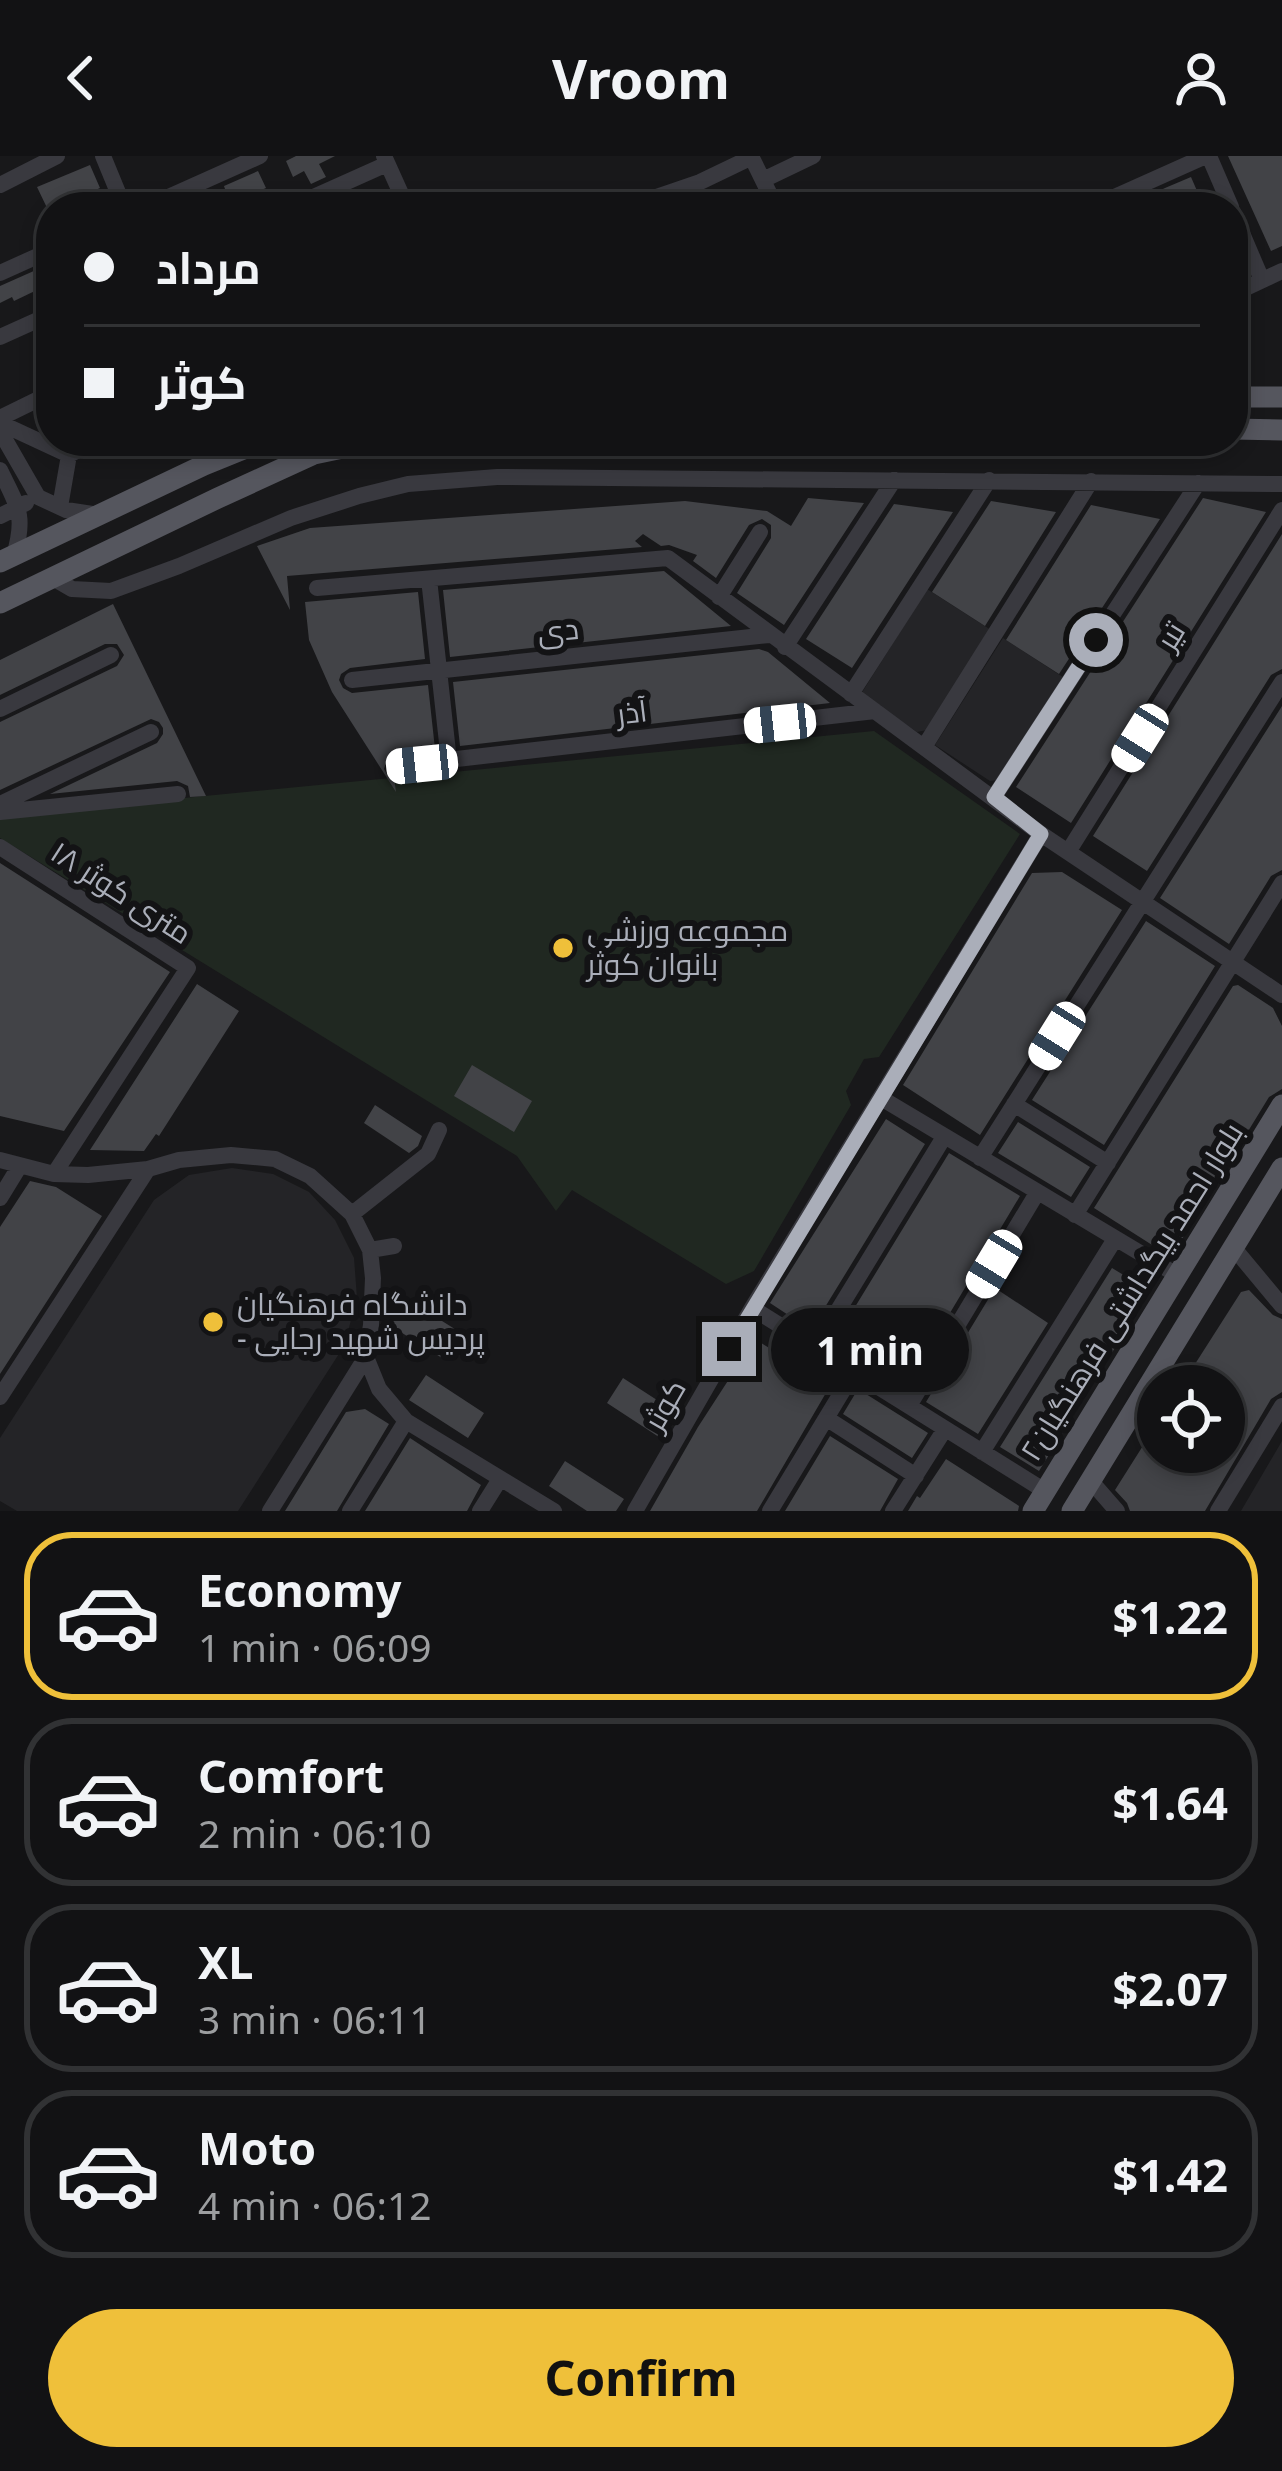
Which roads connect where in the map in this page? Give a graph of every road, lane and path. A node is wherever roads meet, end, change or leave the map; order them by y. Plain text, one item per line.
1 (57, 156) edge
2 (103, 156) edge
3 (1208, 156) edge
4 (752, 157) edge
5 (249, 158) edge
6 (804, 158) edge
7 (385, 160) edge
8 (763, 180) junction
9 (0, 185) edge
10 (118, 192) edge
11 (178, 192) edge
12 (321, 192) edge
13 (400, 192) edge
14 (671, 192) edge
15 (769, 192) edge
16 (1126, 192) edge
17 (1224, 192) edge
18 (1248, 247) edge
19 (36, 259) edge
20 (1282, 272) edge
21 (0, 273) edge
22 (1262, 280) junction
23 (1248, 287) edge
24 (36, 321) edge
25 (0, 337) edge
26 (1248, 397) edge
27 (1282, 398) edge
28 (36, 402) edge
29 (0, 424) edge
30 (1248, 429) edge
31 (1282, 430) edge
32 (36, 440) edge
33 (68, 456) edge
34 (226, 456) edge
35 (310, 456) edge
36 (204, 465) junction
37 (0, 470) edge
38 (894, 480) junction
39 (989, 480) junction
40 (1091, 482) junction
41 (1198, 483) junction
42 (1282, 484) edge
43 (38, 497) junction
44 (218, 498) junction
45 (18, 507) junction
46 (60, 507) junction
47 (1282, 510) edge
48 (100, 515) junction
49 (0, 516) edge
50 (760, 532) dead end
51 (7, 559) edge
52 (53, 578) junction
53 (429, 579) junction
54 (317, 588) dead end
55 (719, 597) junction
56 (0, 603) edge
57 (770, 635) junction
58 (785, 647) junction
59 (111, 655) dead end
60 (439, 671) junction
61 (352, 680) dead end
62 (1282, 682) edge
63 (851, 694) junction
64 (0, 709) edge
65 (875, 712) junction
66 (151, 732) dead end
67 (924, 747) junction
68 (449, 761) junction
69 (396, 766) dead end
70 (178, 794) dead end
71 (994, 797) junction
72 (0, 808) edge
73 (1041, 834) junction
74 (0, 847) edge
75 (1068, 852) junction
76 (1282, 883) edge
77 (1142, 900) junction
78 (1232, 962) junction
79 (1282, 994) edge
80 (881, 1098) junction
81 (1014, 1104) junction
82 (1282, 1105) edge
83 (439, 1130) dead end
84 (944, 1136) junction
85 (980, 1159) junction
86 (0, 1160) edge
87 (1108, 1162) junction
88 (19, 1167) junction
89 (148, 1168) junction
90 (1282, 1168) edge
91 (53, 1174) junction
92 (1037, 1193) junction
93 (0, 1198) edge
94 (352, 1214) junction
95 (1075, 1215) junction
96 (1114, 1238) junction
97 (394, 1246) dead end
98 (1233, 1247) junction
99 (370, 1250) junction
100 (1177, 1275) junction
101 (1282, 1306) edge
102 (752, 1309) junction
103 (815, 1348) junction
104 (366, 1357) junction
105 (854, 1372) junction
106 (0, 1397) edge
107 (909, 1406) junction
108 (1282, 1406) edge
109 (826, 1418) junction
110 (406, 1421) junction
111 (945, 1429) junction
112 (982, 1452) junction
113 (916, 1476) junction
114 (500, 1478) junction
115 (1090, 1480) junction
116 (1039, 1501) edge
117 (270, 1511) edge
118 (350, 1511) edge
119 (480, 1511) edge
120 (554, 1511) edge
121 (635, 1511) edge
122 (770, 1511) edge
123 (893, 1511) edge
124 (1072, 1511) edge
125 (1117, 1511) edge
126 (1218, 1511) edge

1 - 9 street
2 - 10 street
3 - 16 street
3 - 17 street
4 - 8 street
4 - 14 street
5 - 11 street
6 - 8 street
7 - 12 street
7 - 13 street
8 - 15 street
18 - 22 street
19 - 21 street
20 - 22 street
22 - 23 street
24 - 25 street
26 - 27 main road
28 - 29 street
29 - 32 street
29 - 43 street
30 - 31 main road
33 - 46 street
34 - 36 main road
35 - 44 main road
36 - 44 main road
36 - 48 main road
37 - 45 street
38 - 39 street
38 - 52 street
38 - 58 street
39 - 40 street
39 - 63 street
40 - 41 street
40 - 67 street
41 - 42 street
41 - 71 street
43 - 45 street
43 - 46 street
44 - 52 main road
45 - 49 street
45 - 51 street
46 - 48 street
47 - 75 street, تیر
48 - 51 main road
50 - 55 street
52 - 56 main road
53 - 54 street
53 - 55 street
53 - 60 street
55 - 57 street
57 - 58 street
57 - 60 street, دی
58 - 63 street
59 - 64 street
60 - 61 street, دی
60 - 68 street
62 - 77 street
63 - 65 street
65 - 67 street
65 - 68 street, آذر
66 - 72 street
67 - 71 street
68 - 69 street, آذر
70 - 72 street
71 - 73 street
73 - 75 street
73 - 80 street, کوثر
74 - 91 street, ۱۸ متری کوثر
75 - 77 street
76 - 78 street
77 - 78 street
77 - 81 street
78 - 79 street
78 - 87 street
80 - 84 street
80 - 102 street, کوثر
81 - 85 street
81 - 87 street
82 - 100 main road, بلوار احمد بیگداشتی فرهنگیان۲
83 - 94 street
84 - 85 street
84 - 103 street
85 - 92 street
86 - 88 street
87 - 95 street
88 - 91 street
88 - 93 street
89 - 91 street
89 - 94 street
89 - 106 street
90 - 98 main road, بلوار احمد بیگداشتی فرهنگیان۲
92 - 95 street
92 - 107 street
94 - 99 street
95 - 96 street
96 - 100 street
96 - 112 street
97 - 99 street
98 - 101 street
98 - 115 main road, بلوار احمد بیگداشتی فرهنگیان۲
99 - 104 street
100 - 116 main road, بلوار احمد بیگداشتی فرهنگیان۲
102 - 103 street
102 - 121 street, کوثر
103 - 105 street
104 - 110 street
104 - 117 street
105 - 107 street
105 - 109 street
107 - 111 street
108 - 126 street
109 - 113 street
109 - 122 street
110 - 114 street
110 - 118 street
111 - 112 street
111 - 113 street
112 - 116 street
113 - 123 street
114 - 119 street
114 - 120 street
115 - 124 main road, بلوار احمد بیگداشتی فرهنگیان۲
115 - 125 street

